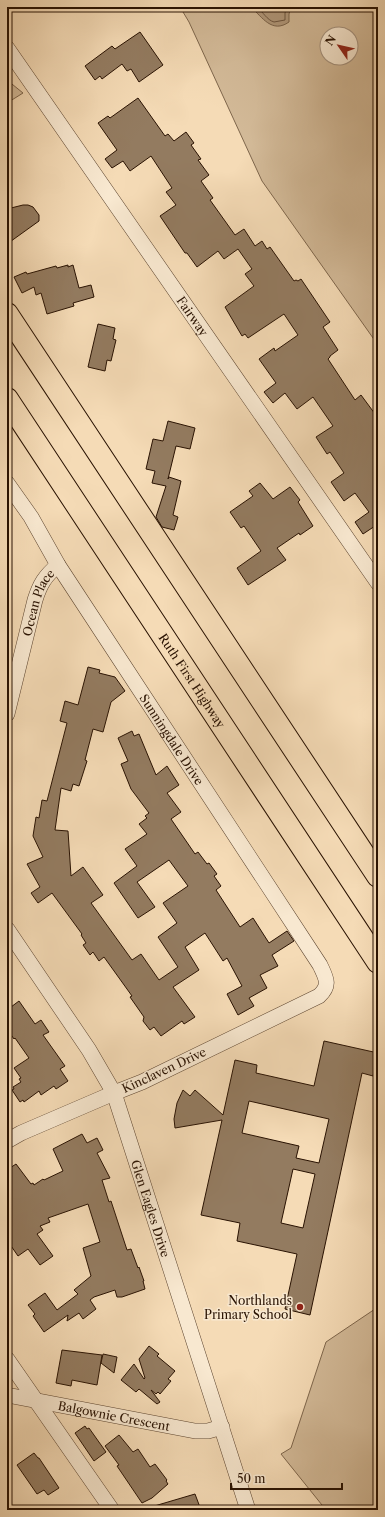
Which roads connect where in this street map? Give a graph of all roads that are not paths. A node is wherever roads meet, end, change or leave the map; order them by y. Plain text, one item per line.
1 (7, 48) edge
2 (7, 314) edge
3 (7, 400) edge
4 (7, 483) edge
5 (58, 566) junction
6 (378, 583) edge
7 (7, 714) edge
8 (378, 876) edge
9 (7, 929) edge
10 (378, 962) edge
11 (319, 996) joint
12 (114, 1092) junction
13 (7, 1141) edge
14 (7, 1359) edge
15 (7, 1395) edge
16 (35, 1400) junction
17 (222, 1428) junction
18 (112, 1510) edge
19 (248, 1510) edge

1 - 6 street, Fairway
2 - 8 highway
3 - 10 highway, Ruth First Highway
4 - 5 street, Sunningdale Drive
5 - 7 street, Ocean Place
5 - 11 street, Sunningdale Drive
9 - 12 street, Glen Eagles Drive
11 - 12 street, Kinclaven Drive
12 - 13 street, Kinclaven Drive
12 - 17 street, Glen Eagles Drive
14 - 16 street
15 - 16 street, Balgownie Crescent
16 - 17 street, Balgownie Crescent
16 - 18 street
17 - 19 street, Glen Eagles Drive

